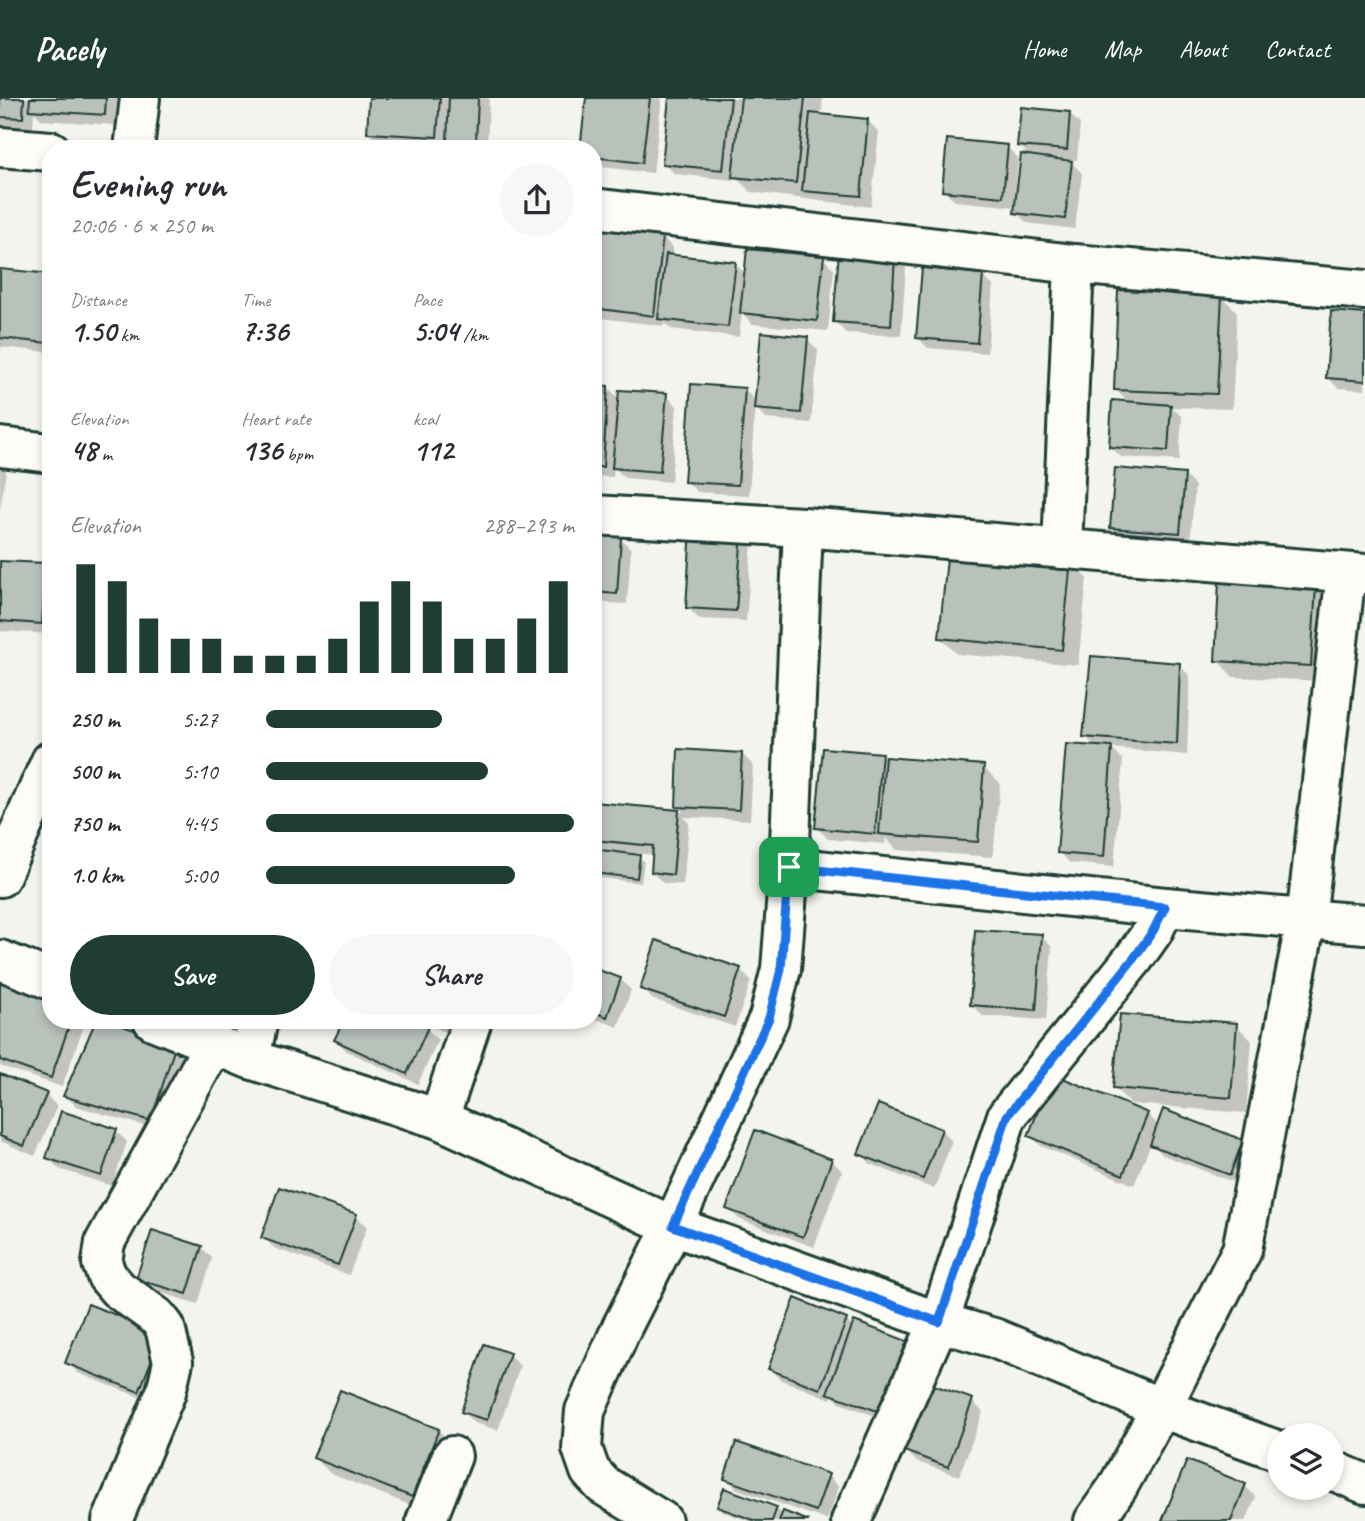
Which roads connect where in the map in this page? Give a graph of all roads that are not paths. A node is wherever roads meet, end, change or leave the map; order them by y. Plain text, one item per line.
1 (140, 98) edge
2 (135, 140) edge
3 (0, 147) edge
4 (42, 150) edge
5 (602, 209) edge
6 (1074, 264) junction
7 (1365, 290) edge
8 (0, 447) edge
9 (42, 452) edge
10 (602, 516) edge
11 (803, 527) junction
12 (1062, 549) junction
13 (1356, 574) edge
14 (42, 781) edge
15 (789, 867) junction
16 (0, 877) edge
17 (1165, 907) junction
18 (1307, 920) junction
19 (1365, 924) edge
20 (0, 960) edge
21 (42, 976) edge
22 (176, 1029) edge
23 (256, 1029) edge
24 (469, 1029) edge
25 (214, 1044) junction
26 (250, 1059) junction
27 (439, 1119) junction
28 (673, 1226) junction
29 (939, 1322) junction
30 (1161, 1408) junction
31 (1267, 1447) edge
32 (452, 1456) dead end
33 (1344, 1475) edge
34 (1365, 1484) edge
35 (112, 1521) edge
36 (426, 1521) edge
37 (663, 1521) edge
38 (851, 1521) edge
39 (1094, 1521) edge

1 - 2 street
3 - 4 street
5 - 6 street
6 - 7 street
6 - 12 street
8 - 9 street
10 - 11 street
11 - 12 street
11 - 15 street
12 - 13 street
13 - 18 street
14 - 16 street
15 - 17 street
15 - 28 street
17 - 18 street
17 - 29 street
18 - 19 street
18 - 30 street
20 - 21 street
22 - 25 street
23 - 26 street
24 - 27 street
25 - 26 street
25 - 35 street
26 - 27 street
27 - 28 street
28 - 29 street
28 - 37 street
29 - 30 street
29 - 38 street
30 - 31 street
30 - 39 street
32 - 36 street
33 - 34 street

